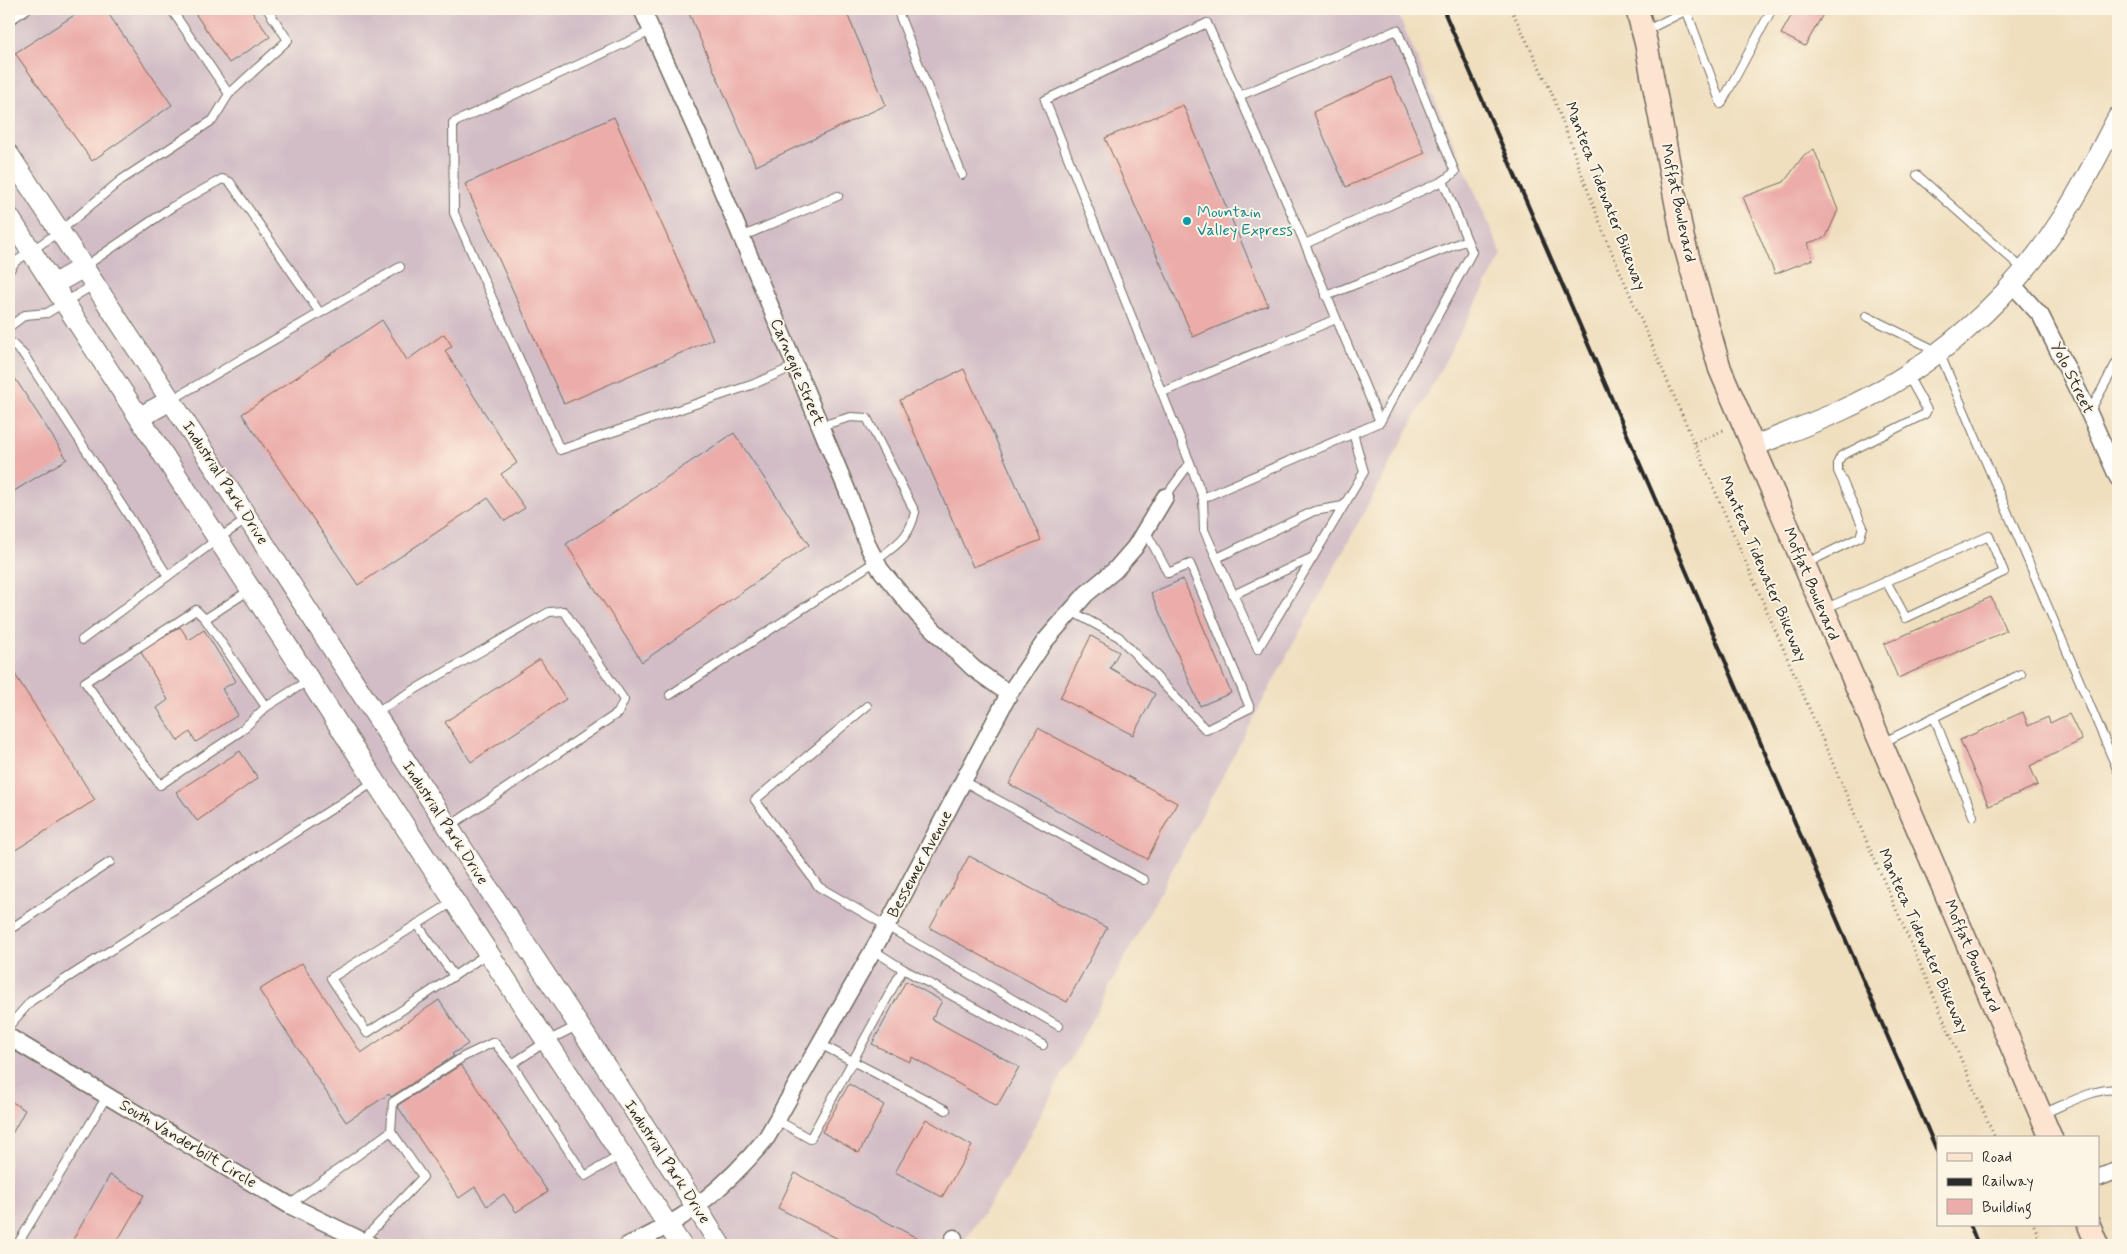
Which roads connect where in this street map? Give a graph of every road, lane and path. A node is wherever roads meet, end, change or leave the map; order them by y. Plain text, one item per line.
1 (27, 9) edge
2 (171, 9) edge
3 (267, 9) edge
4 (642, 9) edge
5 (897, 9) edge
6 (1511, 9) edge
7 (1637, 9) edge
8 (1772, 9) edge
9 (1686, 10) edge
10 (9, 21) edge
11 (651, 31) junction
12 (1644, 32) junction
13 (228, 94) junction
14 (1239, 96) junction
15 (2118, 117) edge
16 (9, 155) edge
17 (962, 175) dead end
18 (1917, 175) dead end
19 (1443, 181) junction
20 (838, 196) dead end
21 (9, 217) edge
22 (60, 231) junction
23 (741, 237) junction
24 (1467, 240) junction
25 (1305, 244) junction
26 (31, 250) junction
27 (84, 267) junction
28 (400, 267) dead end
29 (9, 271) edge
30 (2018, 278) junction
31 (54, 284) junction
32 (95, 284) junction
33 (1326, 296) junction
34 (65, 302) junction
35 (320, 313) junction
36 (1866, 316) dead end
37 (1336, 319) junction
38 (9, 327) edge
39 (9, 341) edge
40 (1939, 352) junction
41 (2118, 360) edge
42 (795, 366) junction
43 (1907, 374) junction
44 (1163, 392) junction
45 (171, 400) junction
46 (2089, 413) junction
47 (140, 417) junction
48 (1742, 421) junction
49 (1380, 422) junction
50 (820, 426) junction
51 (1353, 433) junction
52 (1695, 443) junction
53 (1752, 447) junction
54 (1190, 463) junction
55 (2118, 478) edge
56 (1165, 497) joint
57 (1203, 498) junction
58 (1343, 506) junction
59 (248, 519) junction
60 (1145, 530) junction
61 (219, 538) junction
62 (1313, 557) junction
63 (1217, 558) junction
64 (876, 561) junction
65 (1804, 565) junction
66 (168, 576) junction
67 (1886, 581) junction
68 (252, 589) junction
69 (1234, 594) junction
70 (1822, 609) junction
71 (1071, 611) junction
72 (205, 619) junction
73 (82, 640) dead end
74 (2021, 674) dead end
75 (310, 679) junction
76 (1009, 694) junction
77 (670, 696) dead end
78 (867, 706) dead end
79 (266, 707) junction
80 (374, 713) junction
81 (1934, 717) junction
82 (1881, 744) junction
83 (2118, 771) edge
84 (375, 781) junction
85 (964, 781) junction
86 (1973, 816) dead end
87 (448, 828) junction
88 (110, 862) dead end
89 (1144, 880) dead end
90 (454, 901) junction
91 (417, 924) junction
92 (886, 927) junction
93 (9, 930) edge
94 (874, 950) junction
95 (489, 953) junction
96 (903, 969) junction
97 (454, 976) junction
98 (579, 1025) junction
99 (9, 1026) edge
100 (1059, 1026) dead end
101 (9, 1037) edge
102 (548, 1041) junction
103 (820, 1044) junction
104 (1043, 1045) dead end
105 (853, 1061) junction
106 (512, 1064) junction
107 (2118, 1090) edge
108 (107, 1096) junction
109 (946, 1110) dead end
110 (2041, 1115) junction
111 (777, 1120) junction
112 (391, 1132) junction
113 (1995, 1136) edge
114 (2050, 1136) edge
115 (622, 1154) junction
116 (2118, 1170) edge
117 (2100, 1177) edge
118 (289, 1206) junction
119 (696, 1206) junction
120 (670, 1225) junction
121 (2034, 1226) edge
122 (2088, 1226) edge
123 (366, 1243) edge
124 (17, 1245) edge
125 (628, 1245) edge
126 (681, 1245) edge
127 (720, 1245) edge
128 (2042, 1245) edge
129 (2097, 1245) edge

1 - 10 lane
2 - 13 lane
3 - 13 lane
4 - 11 street, Carnegie Street
5 - 17 lane
6 - 52 path, Manteca Tidewater Bikeway
7 - 12 main road, Moffat Boulevard
8 - 9 lane
9 - 12 lane
11 - 23 street, Carnegie Street
11 - 42 lane
12 - 48 main road, Moffat Boulevard
13 - 22 lane
14 - 19 lane
14 - 25 lane
14 - 44 lane
15 - 30 street
16 - 22 street, Industrial Park Drive
18 - 30 lane
19 - 24 lane
19 - 25 lane
20 - 23 lane
21 - 26 street, Industrial Park Drive
22 - 26 lane
22 - 27 street, Industrial Park Drive
23 - 42 street, Carnegie Street
24 - 33 lane
24 - 49 lane
25 - 33 lane
26 - 29 lane
26 - 31 street, Industrial Park Drive
27 - 31 street
27 - 32 street, Industrial Park Drive
27 - 35 lane
28 - 35 lane
30 - 40 street
30 - 46 street, Yolo Street
31 - 34 street, Industrial Park Drive
32 - 34 lane
32 - 45 street, Industrial Park Drive
33 - 37 lane
34 - 38 lane
34 - 47 street, Industrial Park Drive
35 - 45 lane
36 - 40 lane
37 - 44 lane
37 - 49 lane
39 - 66 lane
40 - 43 street
40 - 83 lane
41 - 46 lane
42 - 50 street, Carnegie Street
43 - 53 street
43 - 65 lane
44 - 54 lane
45 - 47 street
45 - 59 street, Industrial Park Drive
46 - 55 street, Yolo Street
47 - 61 street, Industrial Park Drive
48 - 52 path
48 - 53 main road, Moffat Boulevard
49 - 51 lane
50 - 64 street, Carnegie Street
50 - 64 lane
51 - 57 lane
51 - 58 lane
52 - 113 path, Manteca Tidewater Bikeway
53 - 65 main road, Moffat Boulevard
54 - 56 lane
54 - 57 lane
56 - 60 street, Bessemer Avenue
57 - 63 lane
58 - 62 lane
58 - 63 lane
59 - 61 lane
59 - 80 street, Industrial Park Drive
60 - 71 street, Bessemer Avenue
60 - 71 lane
61 - 66 lane
61 - 68 street, Industrial Park Drive
62 - 69 lane
62 - 69 lane
63 - 69 lane
64 - 76 street, Carnegie Street
64 - 77 lane
65 - 70 main road, Moffat Boulevard
66 - 73 lane
67 - 67 lane
67 - 70 lane
68 - 72 lane
68 - 75 street, Industrial Park Drive
70 - 82 main road, Moffat Boulevard
71 - 76 street, Bessemer Avenue
72 - 79 lane
72 - 79 lane
74 - 81 lane
75 - 79 lane
75 - 84 street, Industrial Park Drive
76 - 85 street, Bessemer Avenue
78 - 92 lane
80 - 87 street, Industrial Park Drive
80 - 87 lane
81 - 82 lane
81 - 86 lane
82 - 110 main road, Moffat Boulevard
84 - 90 street, Industrial Park Drive
84 - 99 lane
85 - 89 lane
85 - 92 street, Bessemer Avenue
87 - 98 street, Industrial Park Drive
88 - 93 lane
90 - 91 lane
90 - 95 street, Industrial Park Drive
91 - 97 lane
91 - 97 lane
92 - 94 street, Bessemer Avenue
92 - 100 lane
94 - 96 lane
94 - 103 street, Bessemer Avenue
95 - 97 lane
95 - 102 street, Industrial Park Drive
96 - 104 lane
96 - 105 lane
98 - 102 lane
98 - 119 street, Industrial Park Drive
101 - 108 street, South Vanderbilt Circle
102 - 106 lane
102 - 115 street, Industrial Park Drive
103 - 105 lane
103 - 111 street, Bessemer Avenue
105 - 109 lane
105 - 111 lane
106 - 112 lane
106 - 115 lane
107 - 110 lane
108 - 118 street, South Vanderbilt Circle
108 - 124 lane
110 - 114 main road, Moffat Boulevard
111 - 119 street, Bessemer Avenue
112 - 118 lane
112 - 123 lane
115 - 120 street, Industrial Park Drive
116 - 117 street
118 - 123 street, South Vanderbilt Circle
119 - 120 street, Bessemer Avenue
119 - 127 street, Industrial Park Drive
120 - 125 street
120 - 126 street, Industrial Park Drive
121 - 128 path
122 - 129 main road

